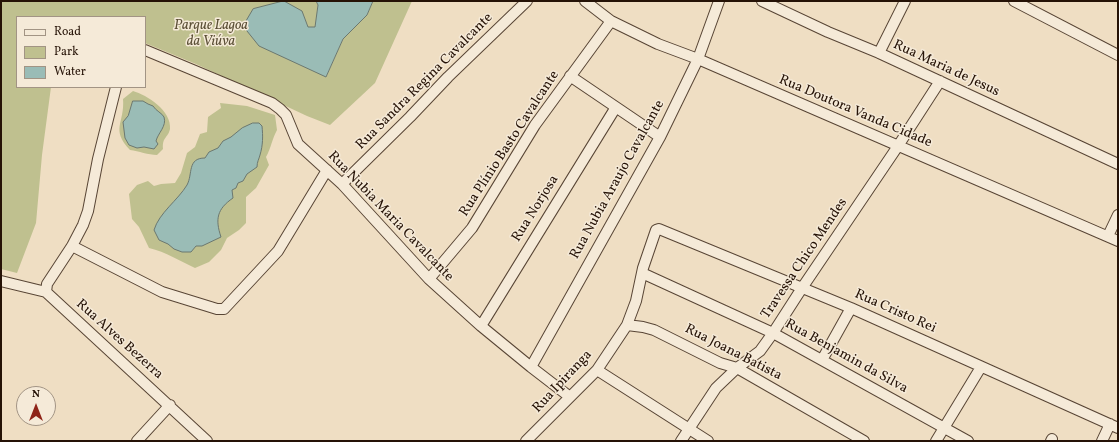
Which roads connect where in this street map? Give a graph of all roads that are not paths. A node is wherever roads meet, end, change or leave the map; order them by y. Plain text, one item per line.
1 (527, 1) edge
2 (585, 1) edge
3 (719, 1) edge
4 (762, 1) edge
5 (905, 1) edge
6 (1014, 1) edge
7 (611, 21) junction
8 (146, 50) edge
9 (879, 53) junction
10 (1118, 55) edge
11 (698, 59) junction
12 (570, 76) junction
13 (940, 81) junction
14 (116, 88) edge
15 (616, 107) junction
16 (660, 137) junction
17 (898, 146) junction
18 (1118, 164) edge
19 (327, 170) junction
20 (342, 184) junction
21 (1118, 215) edge
22 (657, 229) joint
23 (1108, 236) junction
24 (1118, 241) edge
25 (72, 246) junction
26 (642, 274) junction
27 (429, 279) junction
28 (1, 281) edge
29 (802, 288) junction
30 (46, 292) junction
31 (851, 308) junction
32 (627, 325) junction
33 (481, 326) junction
34 (773, 333) junction
35 (822, 360) junction
36 (531, 367) junction
37 (981, 367) junction
38 (737, 368) junction
39 (597, 370) junction
40 (570, 397) junction
41 (170, 405) junction
42 (1114, 426) edge
43 (690, 428) junction
44 (944, 428) junction
45 (137, 441) edge
46 (207, 441) edge
47 (526, 441) edge
48 (681, 441) edge
49 (708, 441) edge
50 (864, 441) edge
51 (936, 441) edge
52 (968, 441) edge
53 (1102, 441) edge

1 - 20 street, Rua Sandra Regina Cavalcante
2 - 7 street, Rua Doutora Vanda Cidade
3 - 11 street, Rua Nubia Araujo Cavalcante
4 - 9 street, Rua Maria de Jesus
5 - 9 street
6 - 10 street
7 - 11 street, Rua Doutora Vanda Cidade
7 - 12 street, Rua Plínio Basto Cavalcante
8 - 19 street, Rua Nubia Maria Cavalcante
9 - 13 street, Rua Maria de Jesus
11 - 16 street, Rua Nubia Araujo Cavalcante
11 - 17 street, Rua Doutora Vanda Cidade
12 - 15 street
12 - 27 street, Rua Plínio Basto Cavalcante
13 - 17 street, Travessa Chico Mendes
13 - 18 street, Rua Maria de Jesus
14 - 25 street
15 - 16 street
15 - 33 street, Rua Norjosa
16 - 36 street, Rua Nubia Araujo Cavalcante
17 - 23 street, Rua Doutora Vanda Cidade
17 - 29 street, Travessa Chico Mendes
19 - 20 street, Rua Nubia Maria Cavalcante
19 - 25 street
20 - 27 street, Rua Nubia Maria Cavalcante
21 - 23 street
22 - 26 street, Rua Ipiranga
22 - 29 street, Rua Cristo Rei
23 - 24 street, Rua Doutora Vanda Cidade
25 - 30 street
26 - 32 street, Rua Ipiranga
26 - 34 street, Rua Benjamin da Silva
27 - 33 street, Rua Nubia Maria Cavalcante
28 - 30 street, Rua Alves Bezerra
29 - 31 street, Rua Cristo Rei
29 - 34 street, Travessa Chico Mendes
30 - 41 street, Rua Alves Bezerra
31 - 35 street
31 - 37 street, Rua Cristo Rei
32 - 38 street, Rua Joana Batista
32 - 39 street, Rua Ipiranga
33 - 36 street, Rua Nubia Maria Cavalcante
34 - 35 street, Rua Benjamin da Silva
34 - 38 street, Travessa Chico Mendes
35 - 44 street, Rua Benjamin da Silva
36 - 40 street, Rua Nubia Maria Cavalcante
37 - 42 street, Rua Cristo Rei
37 - 44 street
38 - 43 street, Travessa Chico Mendes
38 - 50 street, Rua Joana Batista
39 - 40 street, Rua Ipiranga
39 - 43 street
40 - 47 street, Rua Ipiranga
41 - 45 street
41 - 46 street, Rua Alves Bezerra
42 - 53 street
43 - 48 street, Travessa Chico Mendes
43 - 49 street
44 - 51 street
44 - 52 street, Rua Benjamin da Silva

